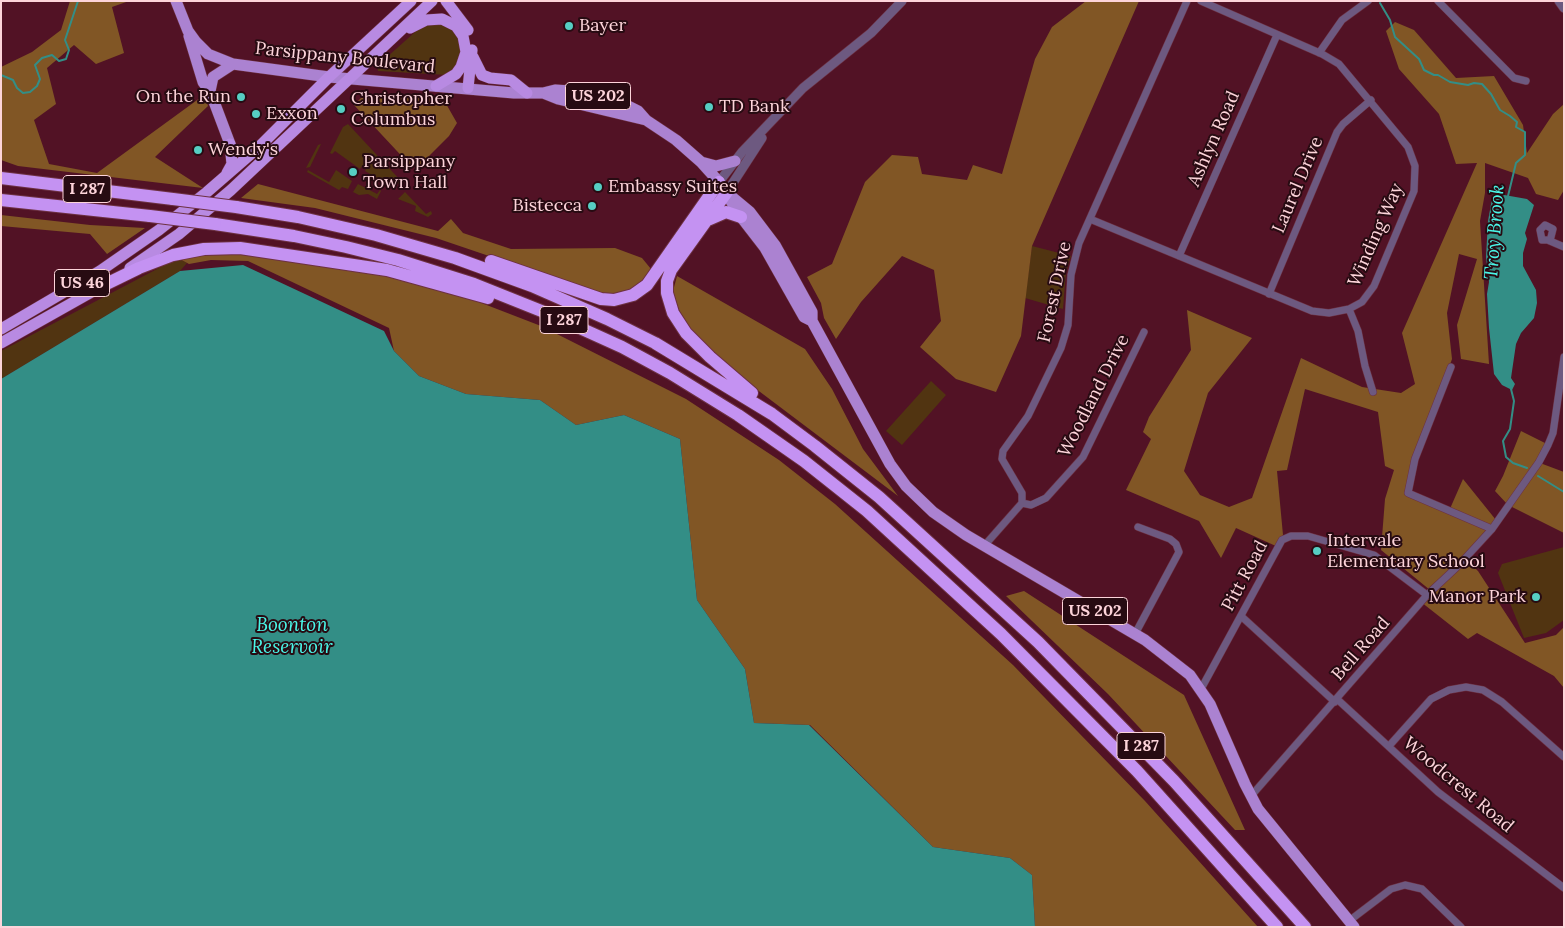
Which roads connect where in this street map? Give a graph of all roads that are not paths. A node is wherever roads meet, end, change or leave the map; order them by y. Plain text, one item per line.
1 (176, 1) edge
2 (411, 1) edge
3 (432, 1) edge
4 (446, 1) edge
5 (902, 1) edge
6 (1187, 1) edge
7 (1201, 1) edge
8 (1368, 1) edge
9 (1438, 1) edge
10 (1559, 1) edge
11 (1564, 8) edge
12 (188, 32) junction
13 (1277, 35) junction
14 (390, 41) junction
15 (472, 46) junction
16 (1319, 53) junction
17 (233, 64) junction
18 (329, 77) junction
19 (351, 78) junction
20 (1526, 81) dead end
21 (436, 86) junction
22 (468, 88) junction
23 (210, 91) junction
24 (527, 93) junction
25 (1371, 100) junction
26 (770, 123) junction
27 (230, 144) junction
28 (260, 146) junction
29 (735, 161) junction
30 (701, 162) junction
31 (1, 178) edge
32 (224, 178) junction
33 (723, 187) junction
34 (1, 200) edge
35 (236, 207) junction
36 (741, 217) junction
37 (1090, 219) junction
38 (705, 222) junction
39 (1550, 241) dead end
40 (1564, 247) edge
41 (1180, 256) junction
42 (96, 289) junction
43 (1270, 294) junction
44 (1350, 309) junction
45 (812, 321) junction
46 (1, 329) edge
47 (1144, 332) dead end
48 (1, 343) edge
49 (1564, 357) edge
50 (1451, 367) dead end
51 (1563, 371) edge
52 (670, 373) junction
53 (1373, 392) dead end
54 (816, 446) junction
55 (1022, 503) junction
56 (1494, 526) junction
57 (1138, 527) dead end
58 (984, 546) junction
59 (1427, 595) junction
60 (1241, 616) junction
61 (1135, 634) junction
62 (1201, 689) junction
63 (1336, 700) junction
64 (1389, 746) junction
65 (1564, 757) edge
66 (1251, 796) junction
67 (1261, 876) junction
68 (1564, 888) edge
69 (1351, 924) edge
70 (1277, 927) edge
71 (1305, 927) edge
72 (1313, 927) edge
73 (1462, 927) edge

1 - 12 main road, Parsippany Boulevard / US 202
2 - 18 highway, US 46
3 - 14 highway, US 46
4 - 15 highway
5 - 26 street
6 - 37 street, Forest Drive
7 - 13 street, Winding Way
8 - 16 street
9 - 20 street
10 - 11 street
12 - 17 main road, Parsippany Boulevard / US 202
12 - 23 main road
13 - 16 street, Winding Way
13 - 41 street, Ashlyn Road
14 - 19 highway, US 46
14 - 21 highway
15 - 22 highway
15 - 24 highway
16 - 25 street, Winding Way
17 - 18 main road, Parsippany Boulevard / US 202
17 - 23 main road
18 - 19 main road, Parsippany Boulevard / US 202
18 - 28 highway, US 46
19 - 21 main road, Parsippany Boulevard / US 202
19 - 42 highway, US 46
21 - 22 main road, Parsippany Boulevard / US 202
22 - 24 main road, Parsippany Boulevard / US 202
23 - 27 main road
24 - 30 main road, Parsippany Boulevard / US 202
25 - 43 street, Laurel Drive
25 - 44 street, Winding Way
26 - 29 street
26 - 33 street
27 - 28 highway
27 - 32 highway
28 - 32 highway, US 46
29 - 30 main road
29 - 33 street
30 - 33 main road, Parsippany Boulevard / US 202
31 - 35 highway, I 287, bridge
32 - 46 highway, US 46
33 - 35 highway
33 - 36 main road, Parsippany Boulevard / US 202
33 - 38 highway
33 - 45 main road, Parsippany Boulevard / US 202
34 - 52 highway, I 287, bridge
35 - 54 highway, I 287
36 - 38 highway
36 - 45 main road, Parsippany Boulevard / US 202
37 - 41 street, Winding Way
37 - 55 street, Forest Drive
38 - 54 highway
39 - 40 street
41 - 43 street, Winding Way
42 - 48 highway, US 46
42 - 52 highway
43 - 44 street, Winding Way
44 - 53 street
45 - 58 main road, Parsippany Boulevard / US 202
47 - 55 street, Woodland Drive
49 - 51 street, Bell Road
50 - 56 street
51 - 56 street, Bell Road
52 - 70 highway, I 287
54 - 67 highway, I 287
55 - 58 street
56 - 59 street, Bell Road
57 - 61 street
58 - 61 main road, Parsippany Boulevard / US 202
59 - 60 street, Pitt Road
59 - 63 street, Bell Road
60 - 62 street, Pitt Road
60 - 63 street, Woodcrest Road
61 - 62 main road, Parsippany Boulevard / US 202
62 - 66 main road, Parsippany Boulevard / US 202
63 - 64 street, Woodcrest Road
63 - 66 street, Bell Road
64 - 65 street
64 - 68 street, Woodcrest Road
66 - 69 main road, Parsippany Boulevard / US 202
67 - 71 highway, I 287
67 - 72 highway
69 - 73 street

